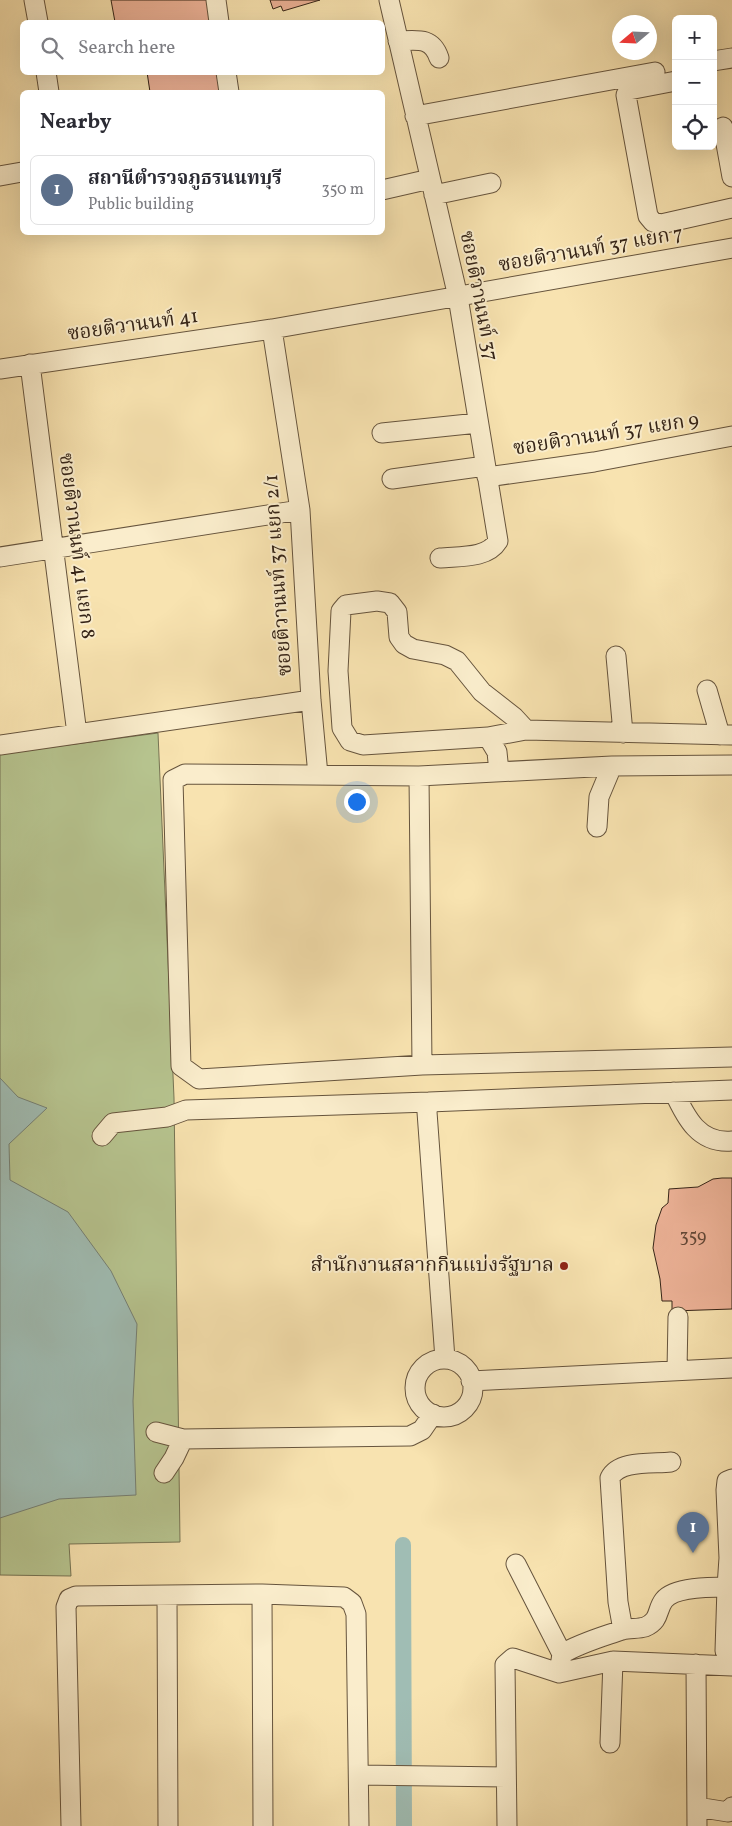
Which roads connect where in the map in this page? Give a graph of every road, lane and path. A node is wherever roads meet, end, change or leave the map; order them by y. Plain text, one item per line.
1 (34, 0) edge
2 (216, 0) edge
3 (389, 0) edge
4 (38, 20) edge
5 (219, 20) edge
6 (398, 41) junction
7 (439, 58) dead end
8 (732, 58) edge
9 (717, 60) edge
10 (672, 69) edge
11 (47, 75) edge
12 (226, 75) edge
13 (672, 82) edge
14 (50, 90) edge
15 (229, 90) edge
16 (415, 116) junction
17 (723, 125) edge
18 (20, 172) edge
19 (0, 176) edge
20 (732, 177) edge
21 (491, 183) dead end
22 (432, 187) junction
23 (385, 190) edge
24 (732, 208) edge
25 (732, 248) edge
26 (458, 297) junction
27 (272, 329) junction
28 (30, 364) junction
29 (0, 369) edge
30 (478, 424) junction
31 (382, 433) dead end
32 (732, 436) edge
33 (486, 471) junction
34 (392, 479) dead end
35 (300, 510) junction
36 (54, 548) junction
37 (0, 557) edge
38 (440, 558) dead end
39 (616, 656) dead end
40 (707, 690) dead end
41 (311, 700) junction
42 (526, 730) junction
43 (624, 733) junction
44 (77, 734) junction
45 (726, 735) edge
46 (488, 737) junction
47 (0, 745) edge
48 (732, 765) edge
49 (612, 766) junction
50 (499, 772) junction
51 (318, 775) junction
52 (419, 776) junction
53 (597, 827) dead end
54 (732, 1057) edge
55 (422, 1065) junction
56 (732, 1090) edge
57 (674, 1092) junction
58 (429, 1102) junction
59 (102, 1136) dead end
60 (732, 1141) edge
61 (678, 1318) dead end
62 (444, 1359) junction
63 (732, 1368) edge
64 (677, 1370) junction
65 (471, 1381) junction
66 (433, 1414) junction
67 (156, 1432) dead end
68 (182, 1439) junction
69 (670, 1462) dead end
70 (164, 1473) dead end
71 (732, 1479) edge
72 (516, 1564) dead end
73 (727, 1587) junction
74 (262, 1594) junction
75 (167, 1596) junction
76 (623, 1630) junction
77 (562, 1654) junction
78 (729, 1658) edge
79 (613, 1661) junction
80 (696, 1664) junction
81 (559, 1672) junction
82 (610, 1743) dead end
83 (359, 1775) junction
84 (506, 1777) junction
85 (697, 1806) junction
86 (730, 1815) edge
87 (71, 1826) edge
88 (168, 1826) edge
89 (263, 1826) edge
90 (359, 1826) edge
91 (507, 1826) edge
92 (697, 1826) edge

1 - 4 street
2 - 5 street
3 - 6 street, ซอยติวานนท์ 37
6 - 7 street
6 - 16 street, ซอยติวานนท์ 37
8 - 9 street
10 - 16 street
11 - 14 street
12 - 15 street
13 - 24 street
16 - 22 street, ซอยติวานนท์ 37
17 - 20 street
18 - 19 street
21 - 22 street
22 - 23 street
22 - 26 street, ซอยติวานนท์ 37
25 - 26 street, ซอยติวานนท์ 37 แยก 7
26 - 27 street, ซอยติวานนท์ 37 แยก 7
26 - 30 street, ซอยติวานนท์ 37
27 - 28 street, ซอยติวานนท์ 41
27 - 35 street, ซอยติวานนท์ 37 แยก 2/1
28 - 29 street, ซอยติวานนท์ 41
28 - 36 street, ซอยติวานนท์ 41 แยก 8
30 - 31 street
30 - 33 street, ซอยติวานนท์ 37
32 - 33 street, ซอยติวานนท์ 37 แยก 9
33 - 34 street, ซอยติวานนท์ 37 แยก 9
33 - 38 street, ซอยติวานนท์ 37
35 - 36 street
35 - 41 street, ซอยติวานนท์ 37 แยก 2/1
36 - 37 street
36 - 44 street, ซอยติวานนท์ 41 แยก 8
39 - 43 street
40 - 45 street
41 - 44 street
41 - 51 street, ซอยติวานนท์ 37 แยก 2/1
42 - 43 street
42 - 46 street
42 - 46 street
43 - 45 street
44 - 47 street
46 - 50 street
48 - 49 street
49 - 50 street
49 - 53 street
50 - 52 street
51 - 52 street
51 - 55 street
52 - 55 street
54 - 55 street
56 - 57 street
57 - 58 street
57 - 60 street
58 - 59 street
58 - 62 street
61 - 64 street
62 - 65 street
62 - 66 street
63 - 64 street
64 - 65 street
65 - 66 street
66 - 68 street
67 - 68 street
68 - 70 street
69 - 76 street
71 - 73 street
72 - 77 street
73 - 76 street
73 - 78 street
74 - 75 street
74 - 83 street
74 - 89 street
75 - 87 street
75 - 88 street
76 - 77 street
77 - 81 street
78 - 80 street
79 - 80 street
79 - 81 street
79 - 82 street
80 - 85 street
81 - 84 street
83 - 84 street
83 - 90 street
84 - 91 street
85 - 86 street
85 - 92 street

